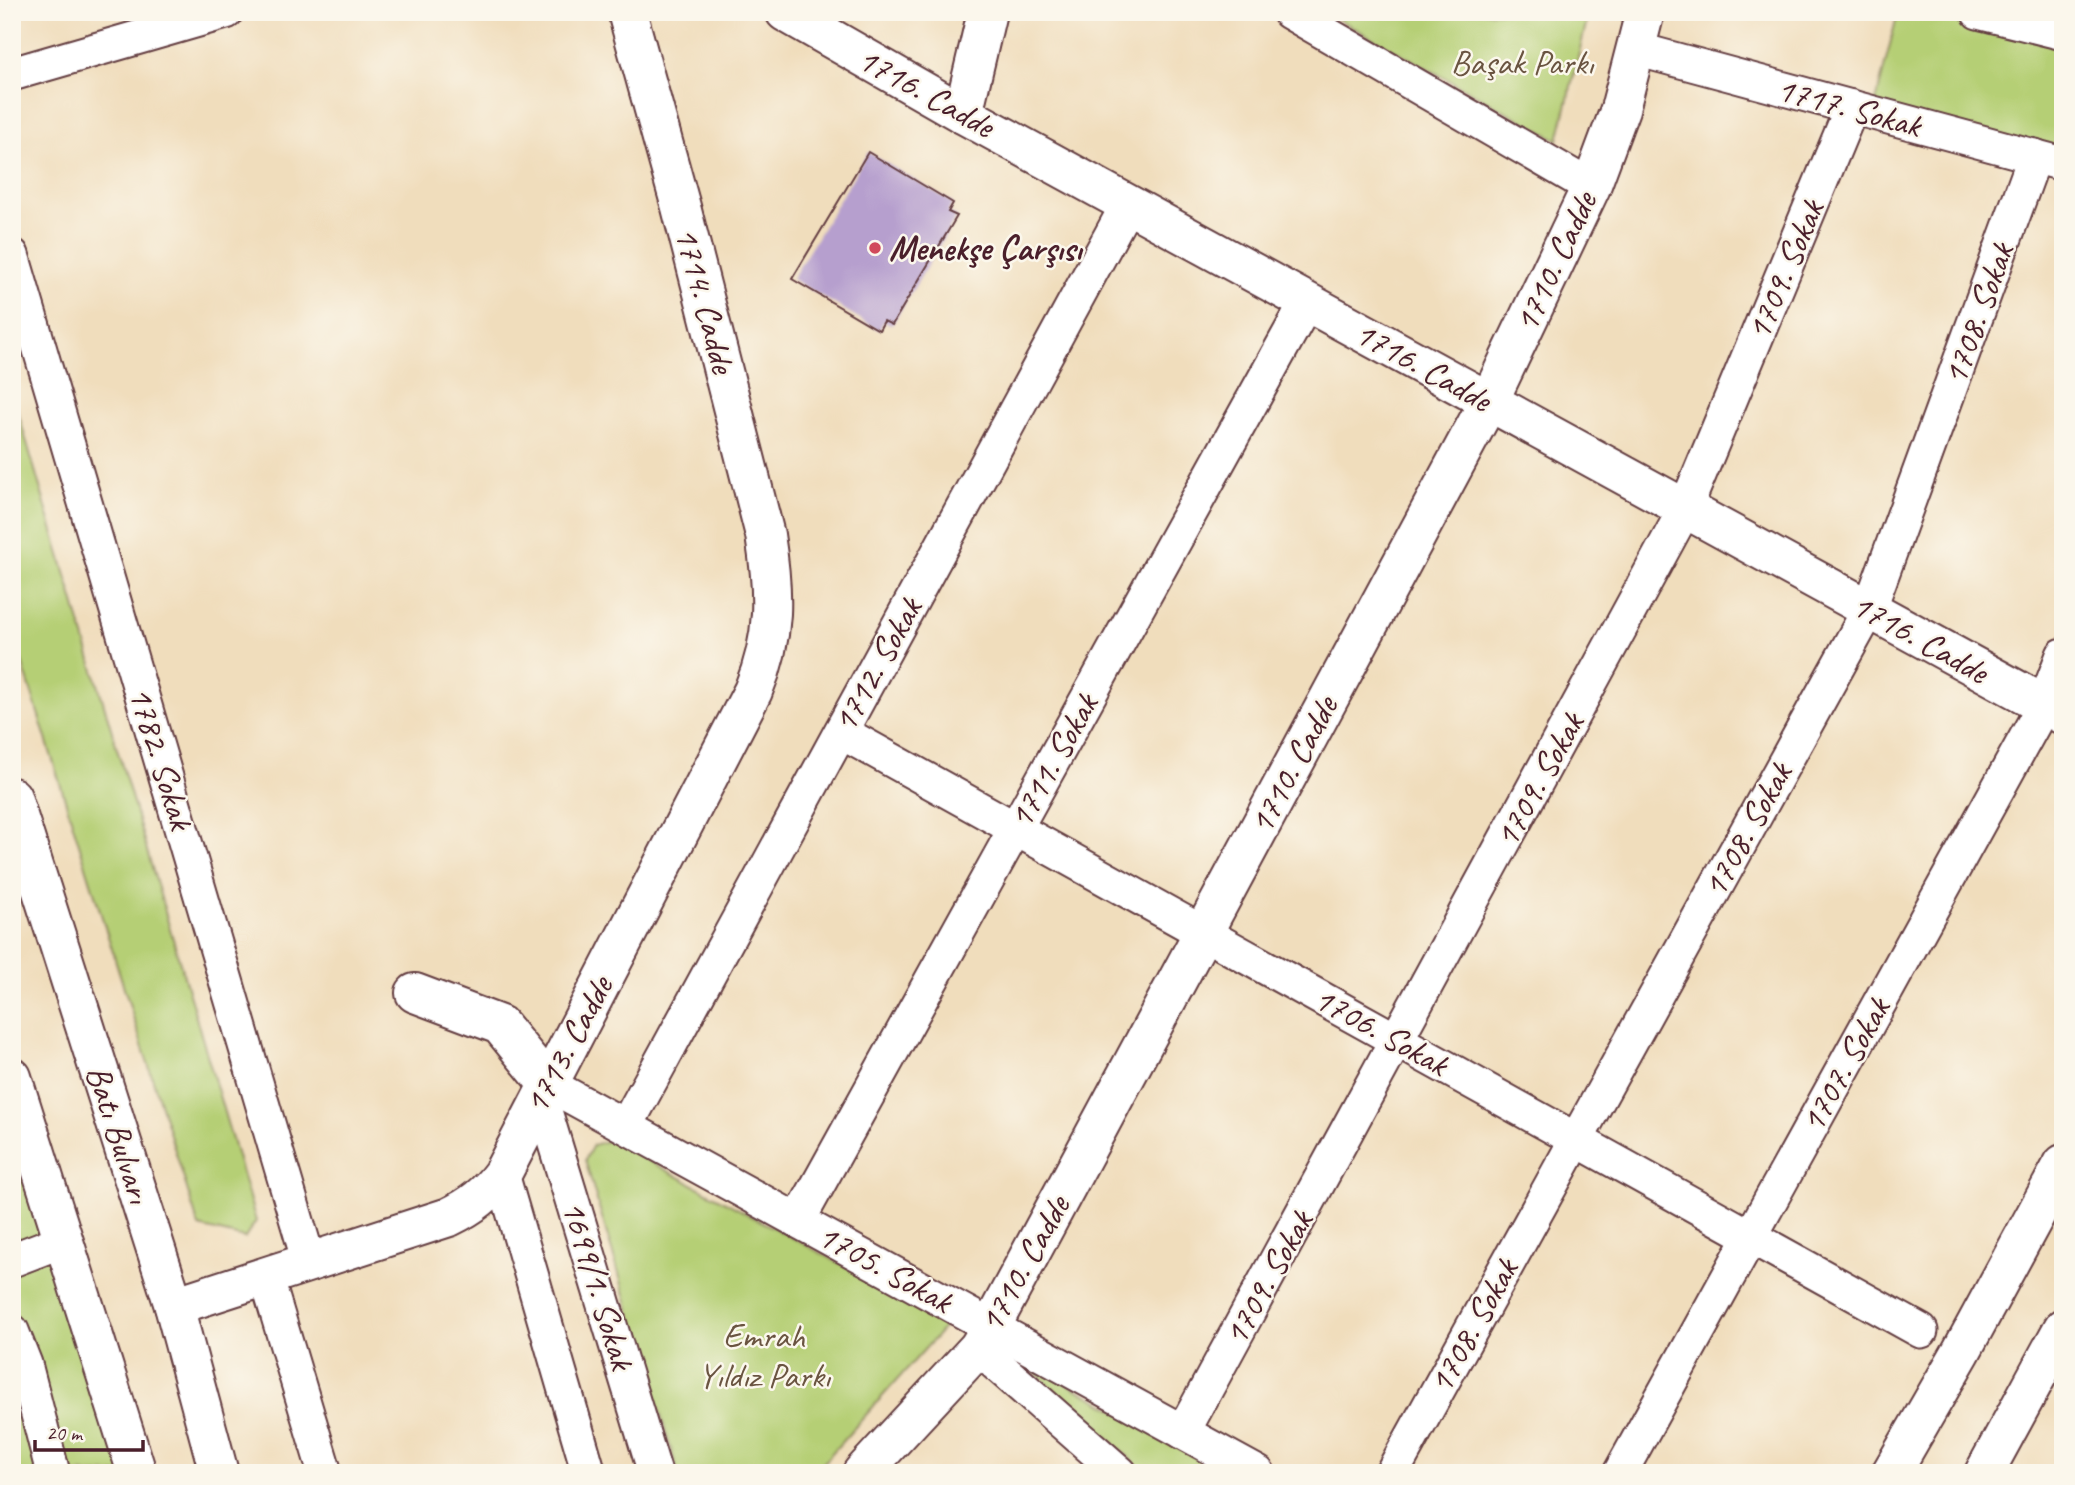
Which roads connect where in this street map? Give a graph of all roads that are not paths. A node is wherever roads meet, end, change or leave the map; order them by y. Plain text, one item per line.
1 (226, 12) edge
2 (627, 12) edge
3 (785, 12) edge
4 (987, 12) edge
5 (1289, 12) edge
6 (1644, 12) edge
7 (1978, 12) edge
8 (2063, 33) edge
9 (1636, 49) junction
10 (12, 74) edge
11 (1852, 107) junction
12 (962, 114) junction
13 (2049, 160) edge
14 (1591, 187) junction
15 (1128, 204) junction
16 (12, 255) edge
17 (1307, 302) junction
18 (1489, 401) junction
19 (1685, 509) junction
20 (772, 590) joint
21 (1869, 610) junction
22 (2063, 655) edge
23 (2053, 710) edge
24 (841, 732) junction
25 (12, 797) edge
26 (1015, 829) junction
27 (1203, 933) junction
28 (415, 993) dead end
29 (1397, 1040) junction
30 (12, 1077) edge
31 (545, 1091) junction
32 (626, 1126) junction
33 (1576, 1139) junction
34 (2063, 1164) edge
35 (502, 1174) junction
36 (798, 1221) junction
37 (1751, 1236) junction
38 (64, 1240) junction
39 (12, 1261) edge
40 (309, 1262) junction
41 (266, 1276) junction
42 (174, 1306) junction
43 (2063, 1328) edge
44 (12, 1331) edge
45 (1921, 1331) dead end
46 (985, 1337) junction
47 (1184, 1432) junction
48 (53, 1473) edge
49 (137, 1473) edge
50 (219, 1473) edge
51 (325, 1473) edge
52 (589, 1473) edge
53 (654, 1473) edge
54 (862, 1473) edge
55 (1120, 1473) edge
56 (1258, 1473) edge
57 (1392, 1473) edge
58 (1620, 1473) edge
59 (1891, 1473) edge
60 (1984, 1473) edge

1 - 10 street
2 - 20 street, 1714. Cadde
3 - 12 street, 1716. Cadde
4 - 12 street
5 - 14 street
6 - 9 street, 1710. Cadde
7 - 8 street
9 - 11 street, 1717. Sokak
9 - 14 street, 1710. Cadde
11 - 13 street, 1717. Sokak
11 - 19 street, 1709. Sokak
12 - 15 street, 1716. Cadde
13 - 21 street, 1708. Sokak
14 - 18 street, 1710. Cadde
15 - 17 street, 1716. Cadde
15 - 24 street, 1712. Sokak
16 - 40 street, 1782. Sokak
17 - 18 street, 1716. Cadde
17 - 26 street, 1711. Sokak
18 - 19 street, 1716. Cadde
18 - 27 street, 1710. Cadde
19 - 21 street, 1716. Cadde
19 - 29 street, 1709. Sokak
20 - 31 street, 1713. Cadde
21 - 23 street, 1716. Cadde
21 - 33 street, 1708. Sokak
22 - 23 street, 1707. Sokak
23 - 37 street, 1707. Sokak
24 - 26 street, 1706. Sokak
24 - 32 street, 1712. Sokak
25 - 42 street, Batı Bulvarı
26 - 27 street, 1706. Sokak
26 - 36 street, 1711. Sokak
27 - 29 street, 1706. Sokak
27 - 46 street, 1710. Cadde
28 - 31 street
29 - 33 street, 1706. Sokak
29 - 47 street, 1709. Sokak
30 - 38 street
31 - 32 street, 1705. Sokak
31 - 35 street, 1713. Cadde
31 - 53 street, 1699/1. Sokak
32 - 36 street, 1705. Sokak
33 - 37 street, 1706. Sokak
33 - 57 street, 1708. Sokak
34 - 59 street
35 - 40 street, 1713. Cadde
35 - 52 street, 1699/1. Sokak
36 - 46 street, 1705. Sokak
37 - 45 street, 1706. Sokak
37 - 58 street, 1707. Sokak
38 - 39 street
38 - 49 street
40 - 41 street, 1713. Cadde
41 - 42 street, 1713. Cadde
41 - 51 street
42 - 50 street, Batı Bulvarı
43 - 60 street
44 - 48 street
46 - 47 street, 1705. Sokak
46 - 54 street, 1710. Cadde
46 - 55 street
47 - 56 street, 1705. Sokak

